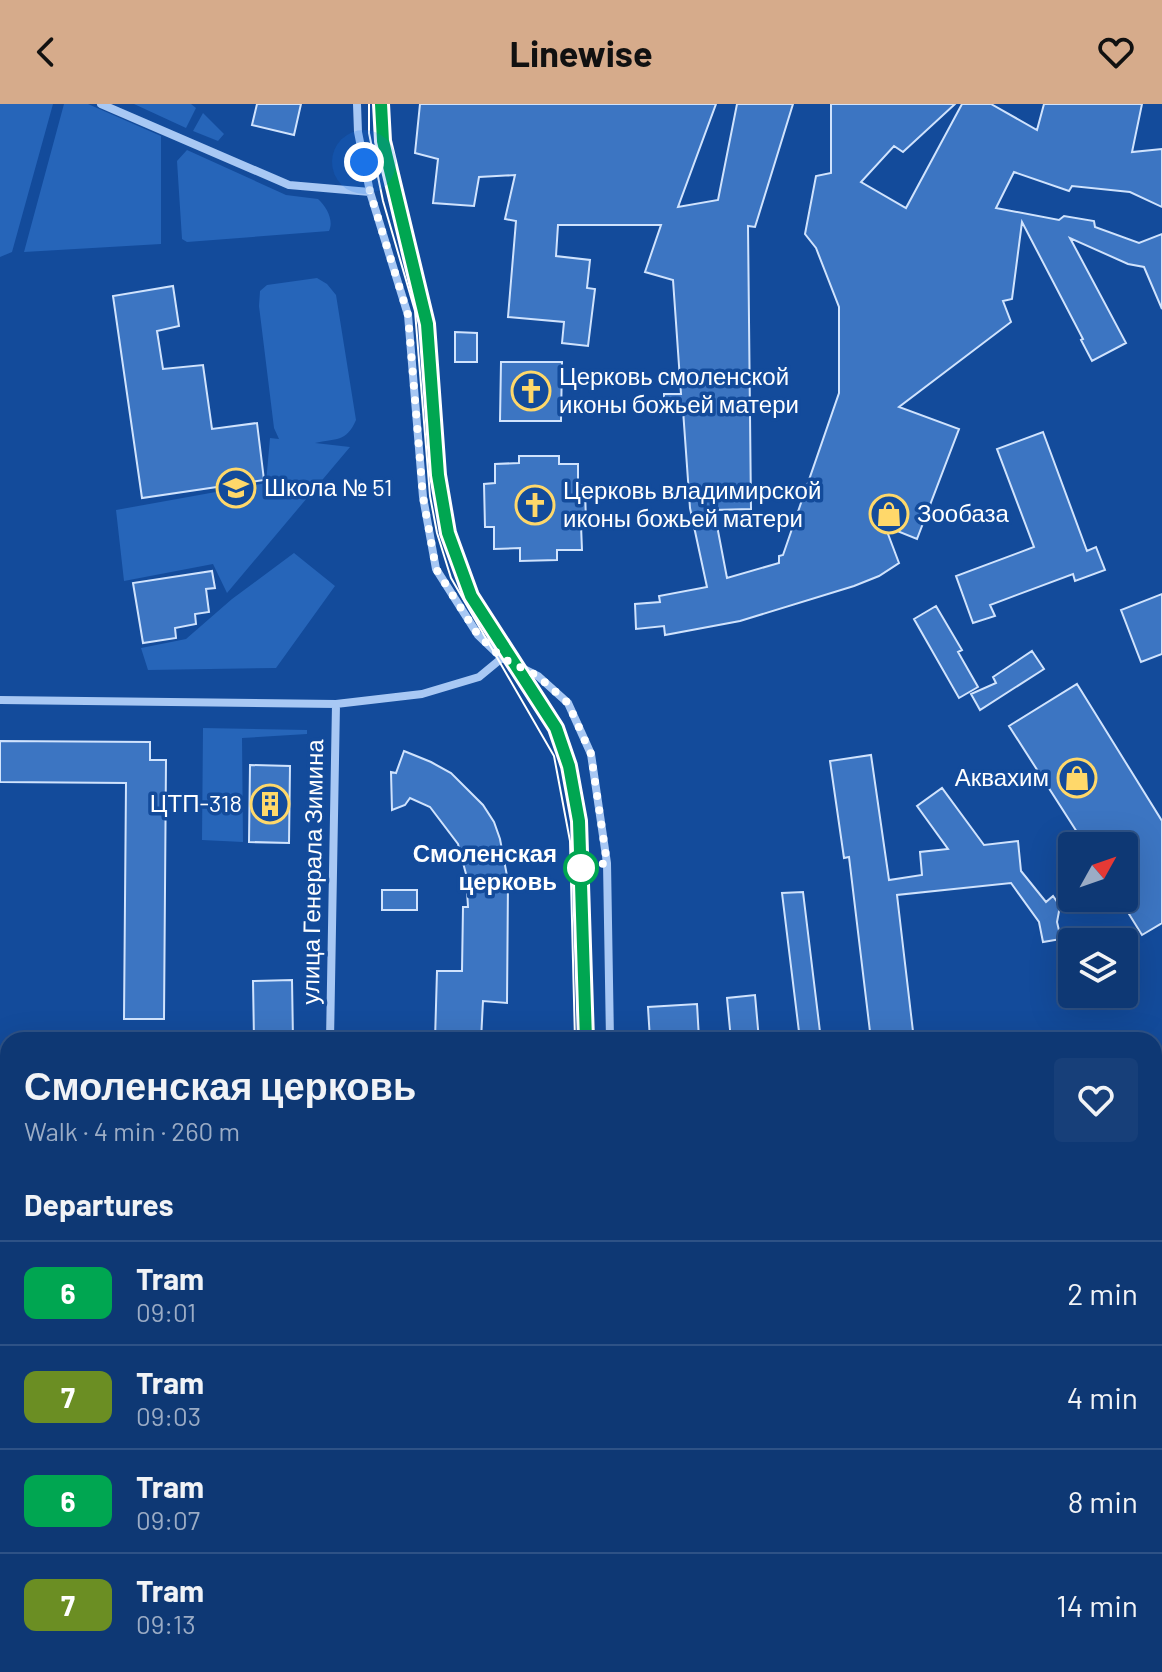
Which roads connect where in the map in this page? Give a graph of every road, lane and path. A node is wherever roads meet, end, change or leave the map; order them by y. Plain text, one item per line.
1 (101, 104) edge
2 (357, 104) edge
3 (370, 192) junction
4 (502, 658) junction
5 (0, 700) edge
6 (336, 704) junction
7 (330, 1032) edge
8 (610, 1032) edge

1 - 3 street
2 - 3 street
3 - 4 street
4 - 6 street
4 - 8 street
5 - 6 street
6 - 7 street, улица Генерала Зимина

